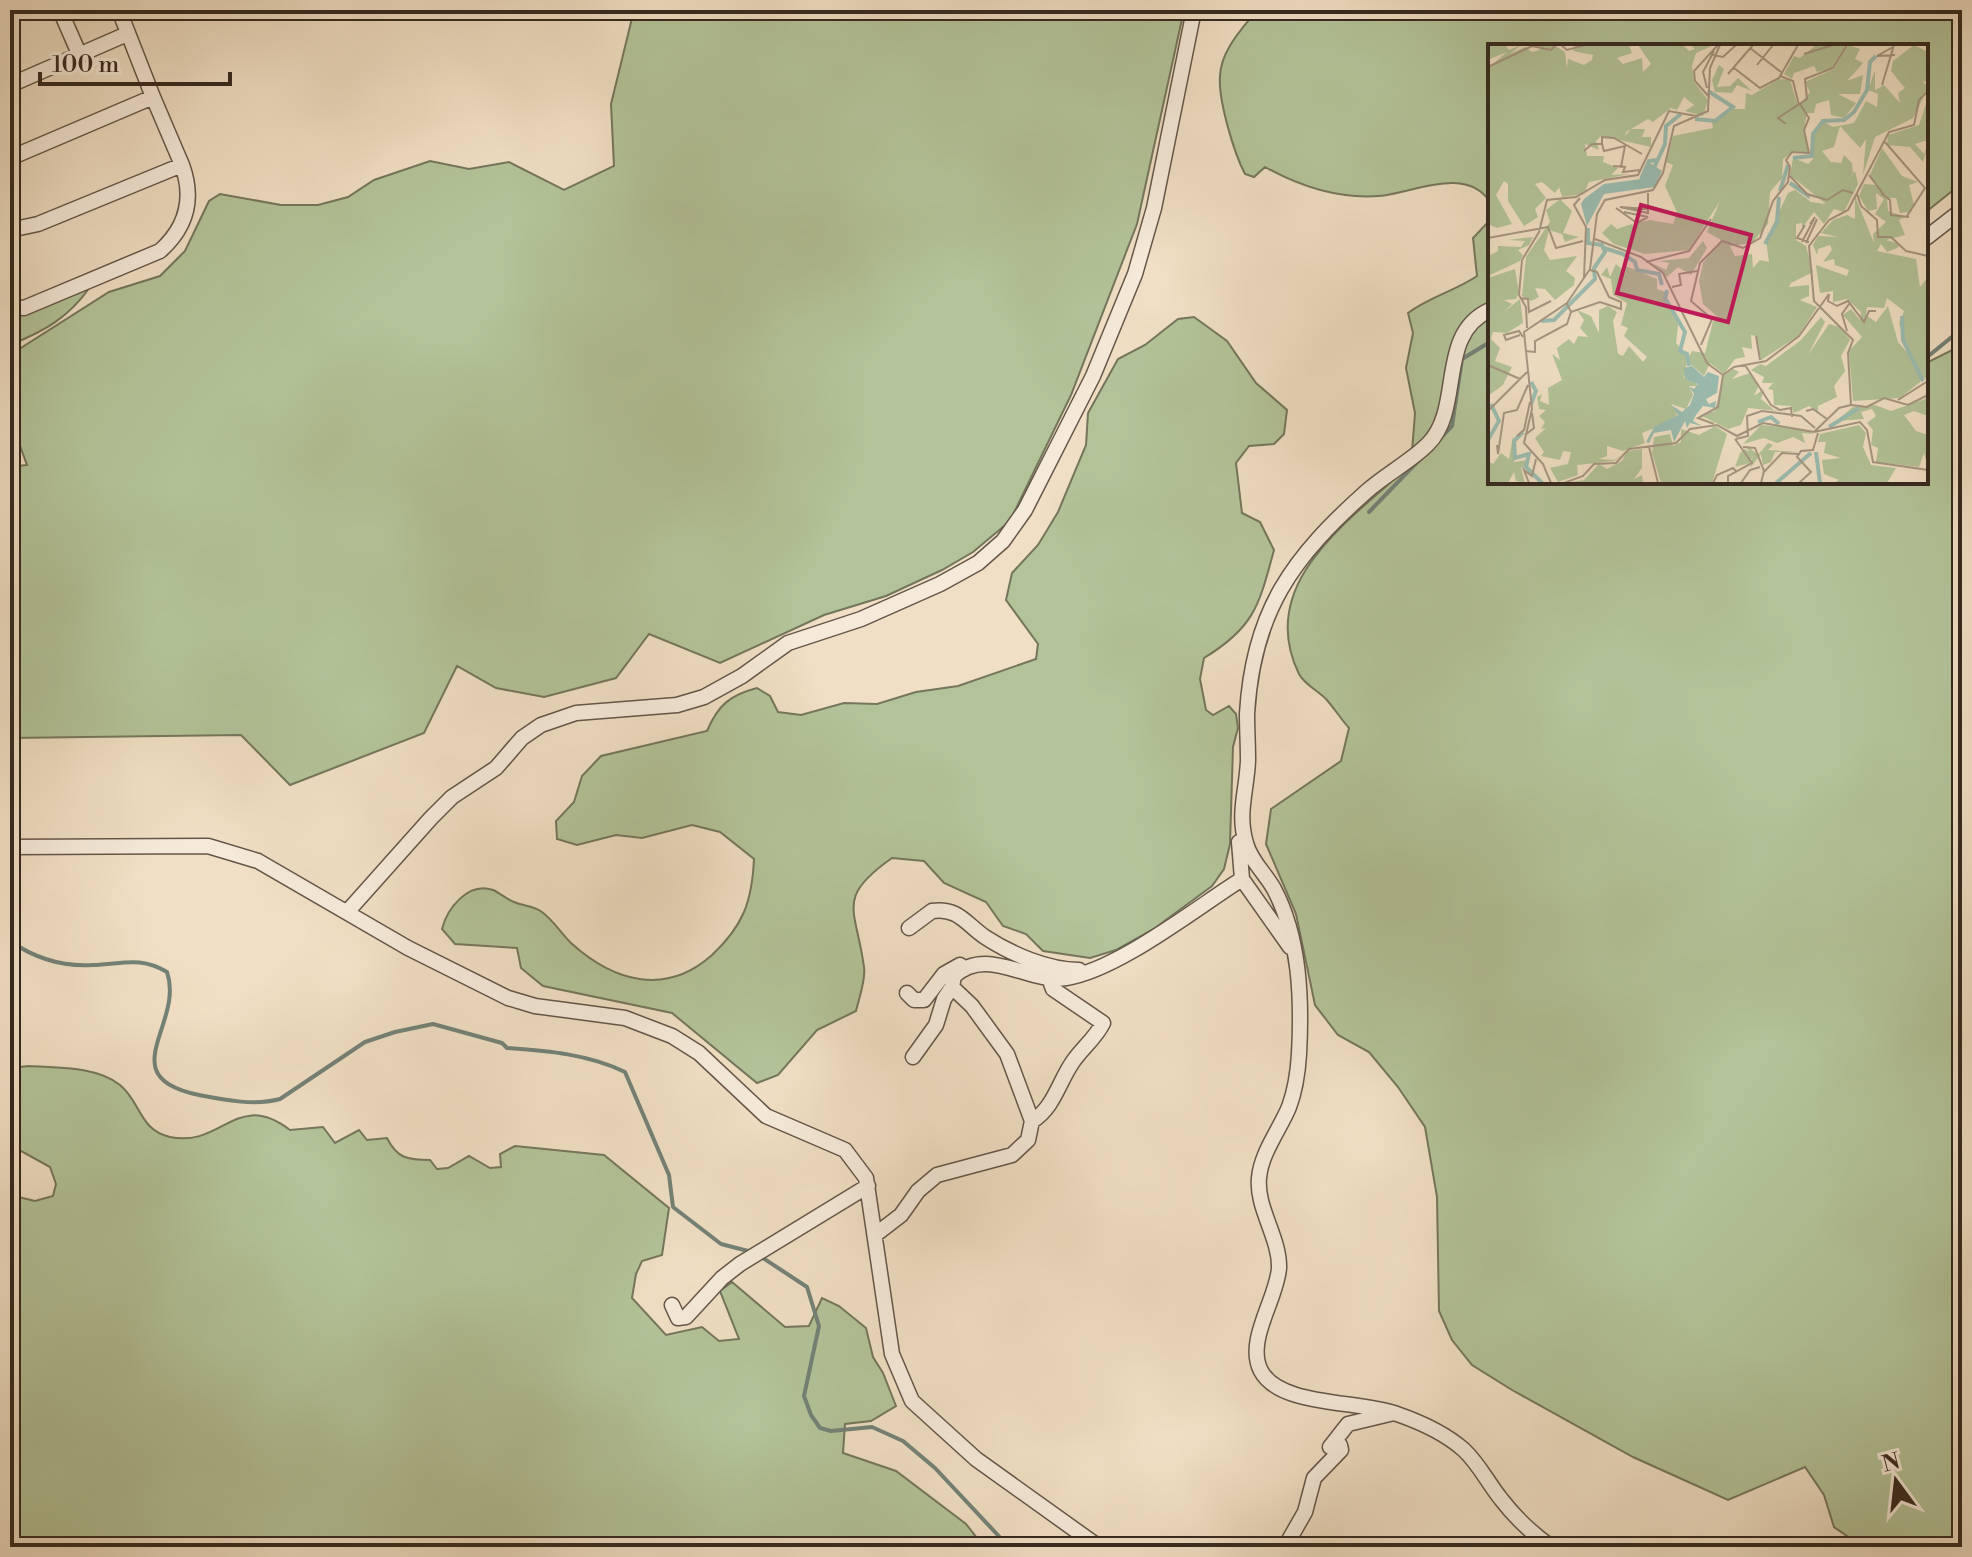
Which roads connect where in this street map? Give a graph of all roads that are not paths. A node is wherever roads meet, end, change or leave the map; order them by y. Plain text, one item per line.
1 (60, 10) edge
2 (119, 10) edge
3 (1194, 10) edge
4 (127, 34) junction
5 (80, 56) junction
6 (10, 85) edge
7 (153, 97) junction
8 (10, 158) edge
9 (182, 165) junction
10 (1962, 210) edge
11 (10, 230) edge
12 (1928, 236) edge
13 (10, 307) edge
14 (1488, 311) edge
15 (1241, 825) junction
16 (10, 847) edge
17 (1242, 879) junction
18 (348, 911) junction
19 (909, 928) dead end
20 (1293, 953) junction
21 (971, 965) junction
22 (1090, 971) junction
23 (1049, 978) junction
24 (952, 987) junction
25 (907, 993) dead end
26 (913, 1057) dead end
27 (1032, 1121) junction
28 (868, 1186) junction
29 (875, 1235) junction
30 (672, 1305) dead end
31 (1394, 1413) junction
32 (1099, 1547) edge
33 (1285, 1547) edge
34 (1551, 1547) edge

1 - 5 street
2 - 4 street
3 - 18 street
4 - 5 street
4 - 7 street
5 - 6 street
7 - 8 street
7 - 9 street
9 - 11 street
9 - 13 street
10 - 12 street
14 - 15 street
15 - 17 street
15 - 20 street
16 - 18 street
17 - 20 street
17 - 22 street
18 - 28 street
19 - 22 street
20 - 31 street
21 - 23 street
21 - 24 street
21 - 25 street
22 - 23 street
23 - 27 street
24 - 26 street
24 - 27 street
27 - 29 street
28 - 29 street
28 - 30 street
29 - 32 street
31 - 33 street
31 - 34 street

